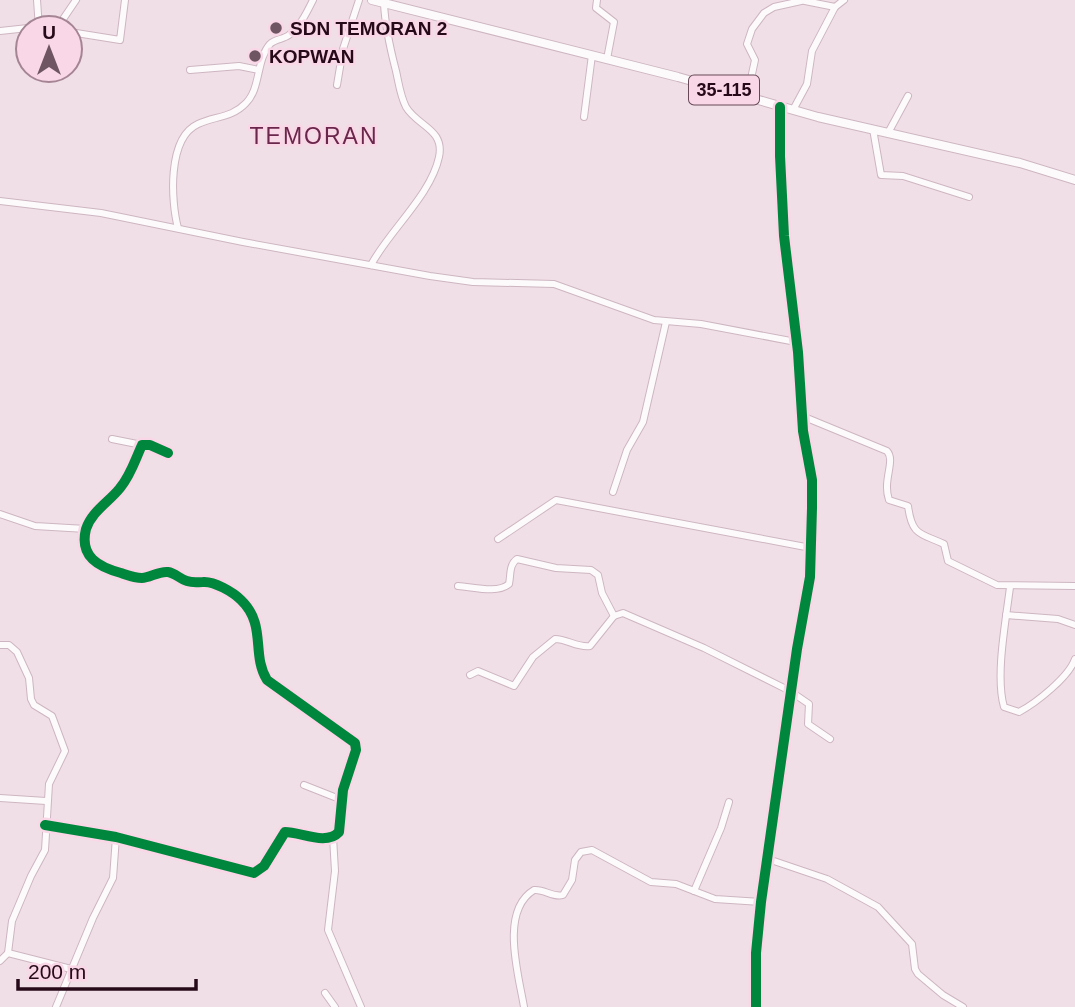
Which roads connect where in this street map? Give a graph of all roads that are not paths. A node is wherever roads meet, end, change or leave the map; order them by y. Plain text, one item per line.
1 (125, 0) edge
2 (313, 0) edge
3 (359, 0) edge
4 (372, 0) edge
5 (597, 0) edge
6 (801, 0) edge
7 (844, 0) edge
8 (384, 3) junction
9 (405, 4) edge
10 (835, 8) junction
11 (84, 34) edge
12 (592, 55) junction
13 (607, 59) junction
14 (259, 70) junction
15 (190, 71) dead end
16 (337, 85) dead end
17 (908, 96) dead end
18 (747, 97) junction
19 (780, 107) junction
20 (793, 110) junction
21 (584, 117) dead end
22 (873, 129) junction
23 (888, 133) junction
24 (1075, 180) edge
25 (969, 197) dead end
26 (0, 201) edge
27 (178, 228) junction
28 (370, 265) junction
29 (666, 321) junction
30 (796, 342) junction
31 (802, 416) junction
32 (112, 439) dead end
33 (142, 445) junction
34 (168, 453) dead end
35 (613, 492) dead end
36 (0, 514) edge
37 (86, 529) junction
38 (498, 539) dead end
39 (811, 548) junction
40 (458, 586) dead end
41 (1075, 586) edge
42 (1010, 587) junction
43 (1006, 615) junction
44 (614, 616) junction
45 (1075, 625) edge
46 (0, 645) edge
47 (1075, 659) edge
48 (470, 675) dead end
49 (790, 691) junction
50 (830, 739) dead end
51 (304, 785) dead end
52 (0, 799) edge
53 (342, 800) junction
54 (46, 801) junction
55 (729, 802) dead end
56 (46, 825) junction
57 (116, 837) junction
58 (333, 837) junction
59 (768, 859) junction
60 (694, 891) junction
61 (761, 902) junction
62 (8, 953) junction
63 (0, 961) edge
64 (71, 969) junction
65 (325, 993) dead end
66 (55, 1007) edge
67 (335, 1007) edge
68 (361, 1007) edge
69 (524, 1007) edge
70 (756, 1007) edge
71 (963, 1007) edge

1 - 11 street
2 - 14 street
3 - 16 street
4 - 8 main road, 35-115
5 - 13 street
6 - 10 street
6 - 18 street
7 - 10 street
8 - 9 main road, 35-115
8 - 28 street
9 - 12 main road, 35-115
10 - 20 street
12 - 13 main road, 35-115
12 - 21 street
13 - 18 main road, 35-115
14 - 15 street
14 - 27 street
17 - 23 street
18 - 19 main road, 35-115
19 - 20 main road, 35-115
19 - 30 street
20 - 22 main road, 35-115
22 - 23 main road, 35-115
22 - 25 street
23 - 24 main road, 35-115
26 - 27 street
27 - 28 street
28 - 29 street
29 - 30 street
29 - 35 street
30 - 31 street
31 - 39 street
31 - 42 street
32 - 33 street
33 - 34 street
33 - 37 street
36 - 37 street
37 - 53 street
38 - 39 street
39 - 49 street
40 - 44 street
41 - 42 street
42 - 43 street
43 - 45 street
43 - 47 street
44 - 48 street
44 - 49 street
46 - 54 street
49 - 50 street
49 - 59 street
51 - 53 street
52 - 54 street
53 - 58 street
54 - 56 street
55 - 60 street
56 - 57 street
56 - 62 street
57 - 58 street
57 - 64 street
58 - 68 street
59 - 61 street
59 - 71 street
60 - 61 street
60 - 69 street
61 - 70 street
62 - 63 street
62 - 64 street
64 - 66 street
65 - 67 street

